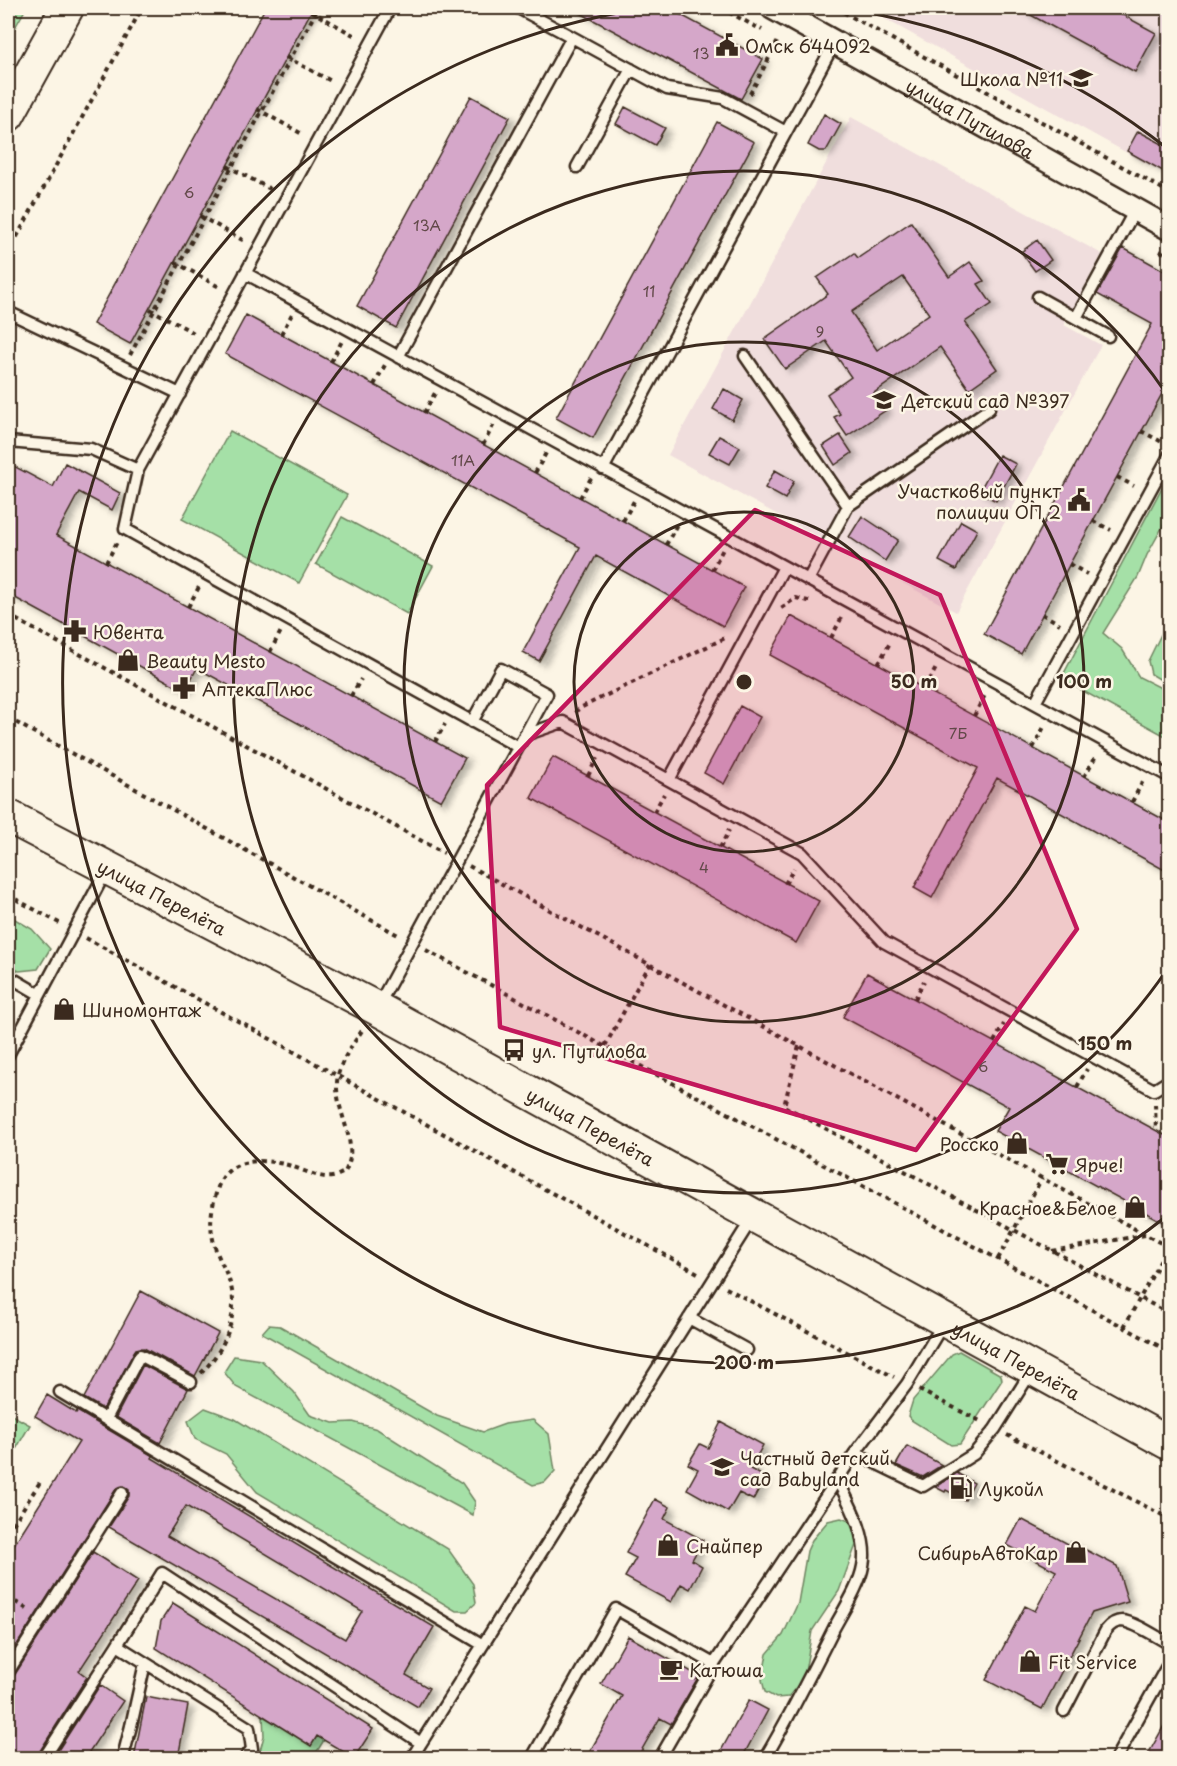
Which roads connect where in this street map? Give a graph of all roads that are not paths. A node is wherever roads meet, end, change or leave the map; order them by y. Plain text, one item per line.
1 (67, 8) edge
2 (390, 8) edge
3 (518, 8) edge
4 (773, 8) edge
5 (572, 37) junction
6 (835, 42) junction
7 (631, 69) junction
8 (8, 115) edge
9 (786, 132) junction
10 (578, 167) dead end
11 (1135, 210) junction
12 (1170, 229) edge
13 (246, 273) junction
14 (1038, 297) dead end
15 (8, 312) edge
16 (1076, 318) junction
17 (1108, 336) dead end
18 (745, 356) dead end
19 (398, 357) junction
20 (180, 394) junction
21 (989, 409) dead end
22 (8, 442) edge
23 (1170, 454) edge
24 (603, 468) junction
25 (138, 471) junction
26 (848, 506) junction
27 (784, 567) junction
28 (808, 580) junction
29 (1035, 704) junction
30 (472, 722) junction
31 (525, 735) junction
32 (518, 747) junction
33 (1170, 777) edge
34 (669, 780) junction
35 (8, 816) edge
36 (108, 868) junction
37 (8, 976) edge
38 (39, 994) junction
39 (376, 1008) junction
40 (8, 1055) edge
41 (1170, 1080) edge
42 (754, 1216) junction
43 (689, 1318) junction
44 (944, 1321) junction
45 (747, 1350) dead end
46 (1032, 1369) junction
47 (191, 1383) road end
48 (60, 1392) dead end
49 (106, 1419) junction
50 (1170, 1444) edge
51 (855, 1453) junction
52 (837, 1479) junction
53 (122, 1493) dead end
54 (1170, 1644) edge
55 (117, 1645) junction
56 (483, 1645) junction
57 (1170, 1661) edge
58 (145, 1663) junction
59 (714, 1664) junction
60 (8, 1672) edge
61 (1064, 1711) dead end
62 (422, 1743) junction
63 (44, 1758) edge
64 (121, 1758) edge
65 (245, 1758) edge
66 (412, 1758) edge
67 (532, 1758) edge
68 (660, 1758) edge
69 (765, 1758) edge
70 (1116, 1758) edge

1 - 8 main road
2 - 13 lane
3 - 5 lane
4 - 6 street, улица Путилова
5 - 7 lane
5 - 19 lane
6 - 9 lane
6 - 11 street, улица Путилова
7 - 9 lane
7 - 10 lane
9 - 24 lane
11 - 12 street, улица Путилова
11 - 16 lane
13 - 19 lane
13 - 20 lane
14 - 16 lane
15 - 20 lane
16 - 17 lane
18 - 26 lane
19 - 24 lane
20 - 25 lane
21 - 26 lane
22 - 25 lane
23 - 29 lane
24 - 27 lane
25 - 30 lane
26 - 28 lane
27 - 28 lane
27 - 34 lane
28 - 29 lane
29 - 33 lane
30 - 31 lane
30 - 32 lane
31 - 32 lane
31 - 34 lane
32 - 39 lane
34 - 41 lane
35 - 36 main road, улица Перелёта
36 - 38 lane
36 - 39 main road, улица Перелёта
37 - 38 lane
38 - 40 lane
39 - 42 main road, улица Перелёта
42 - 43 lane
42 - 44 main road, улица Перелёта
43 - 45 lane
43 - 56 lane
44 - 46 main road, улица Перелёта
44 - 51 lane
46 - 50 main road, улица Перелёта
46 - 51 lane
47 - 49 lane
48 - 49 lane
49 - 56 lane
51 - 52 lane
52 - 59 lane
52 - 69 lane
53 - 60 lane
54 - 61 lane
55 - 58 lane
55 - 62 lane
55 - 63 lane
56 - 62 lane
57 - 70 lane
58 - 64 lane
58 - 65 lane
59 - 67 lane
59 - 68 lane
62 - 66 lane

